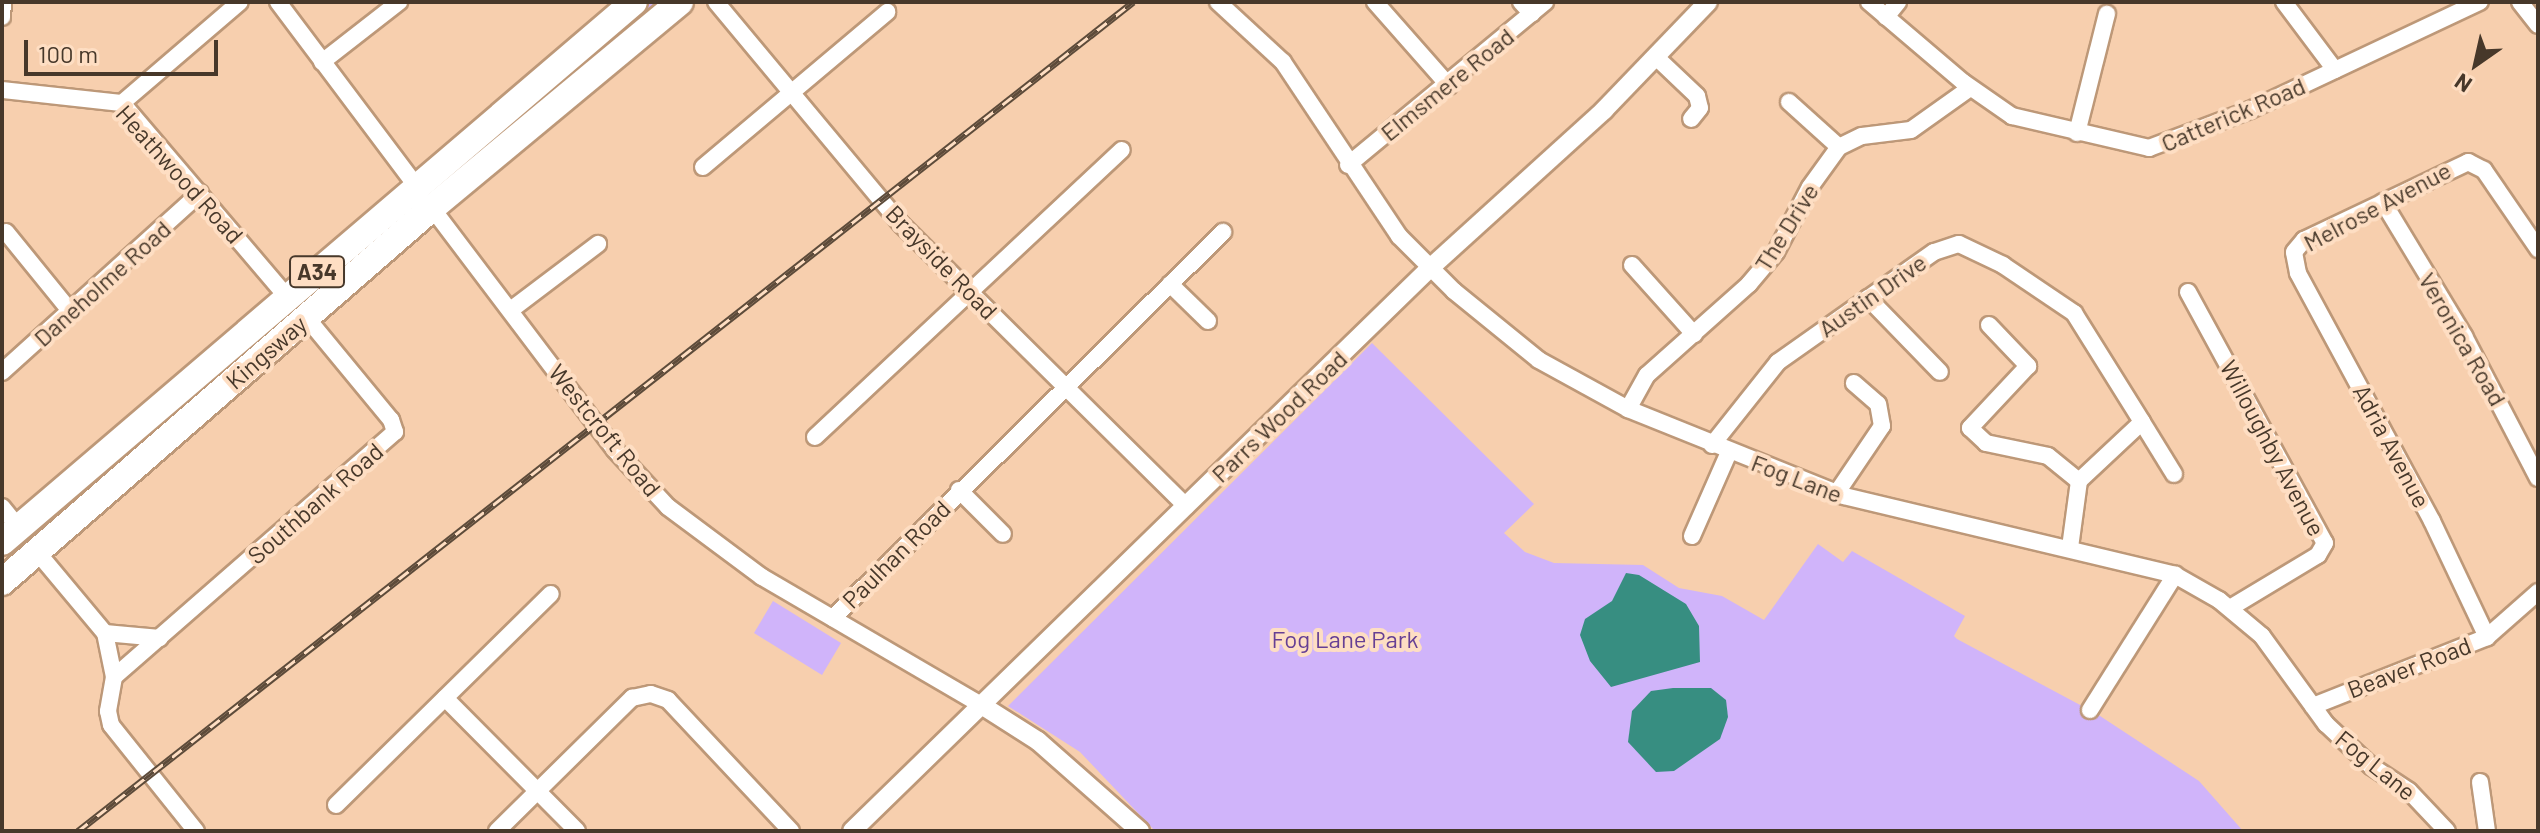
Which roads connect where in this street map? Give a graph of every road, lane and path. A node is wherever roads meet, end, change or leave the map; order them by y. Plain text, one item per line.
1 (3, 2) edge
2 (240, 2) edge
3 (278, 2) edge
4 (399, 2) edge
5 (634, 2) edge
6 (680, 2) edge
7 (716, 2) edge
8 (1218, 2) edge
9 (1375, 2) edge
10 (1545, 2) edge
11 (1708, 2) edge
12 (1869, 2) edge
13 (1898, 2) edge
14 (2284, 2) edge
15 (2480, 2) edge
16 (2520, 2) edge
17 (1527, 8) edge
18 (2451, 8) edge
19 (887, 12) dead end
20 (2107, 14) dead end
21 (2, 17) edge
22 (1886, 17) junction
23 (2538, 25) edge
24 (1657, 58) junction
25 (322, 62) junction
26 (2335, 70) junction
27 (1449, 86) junction
28 (1970, 88) junction
29 (2, 90) edge
30 (794, 92) junction
31 (1789, 102) dead end
32 (122, 103) junction
33 (1691, 119) dead end
34 (2077, 133) junction
35 (1839, 147) junction
36 (1122, 150) dead end
37 (1348, 165) junction
38 (703, 167) dead end
39 (416, 186) junction
40 (200, 193) junction
41 (2383, 202) junction
42 (432, 208) junction
43 (6, 232) dead end
44 (1223, 232) dead end
45 (598, 244) dead end
46 (2538, 249) edge
47 (2294, 258) joint
48 (1632, 265) dead end
49 (1430, 268) junction
50 (1170, 284) junction
51 (969, 291) junction
52 (2188, 292) dead end
53 (1868, 298) junction
54 (297, 308) junction
55 (512, 309) junction
56 (71, 312) junction
57 (1208, 321) dead end
58 (1989, 325) dead end
59 (1694, 334) junction
60 (2, 372) edge
61 (1940, 372) dead end
62 (1854, 383) dead end
63 (1064, 388) junction
64 (1628, 409) junction
65 (2142, 422) junction
66 (815, 437) dead end
67 (1712, 445) junction
68 (1729, 452) junction
69 (2174, 474) dead end
70 (2538, 478) edge
71 (2079, 481) junction
72 (959, 490) junction
73 (1836, 494) junction
74 (1186, 506) junction
75 (2, 507) edge
76 (1003, 534) dead end
77 (11, 535) edge
78 (1692, 536) dead end
79 (2070, 548) junction
80 (38, 553) junction
81 (2175, 575) junction
82 (2, 582) edge
83 (2538, 592) edge
84 (551, 594) dead end
85 (2230, 608) junction
86 (833, 618) junction
87 (105, 633) junction
88 (2487, 637) junction
89 (160, 638) junction
90 (114, 677) junction
91 (445, 698) junction
92 (983, 706) junction
93 (2313, 706) junction
94 (2090, 710) dead end
95 (2480, 782) dead end
96 (538, 791) junction
97 (336, 805) dead end
98 (196, 831) edge
99 (497, 831) edge
100 (577, 831) edge
101 (791, 831) edge
102 (852, 831) edge
103 (1140, 831) edge
104 (2447, 831) edge
105 (2487, 831) edge

1 - 21 street
2 - 32 street
3 - 25 street
4 - 25 street
5 - 39 highway, Kingsway / A34
6 - 42 highway, Kingsway / A34
7 - 30 street, Brayside Road
8 - 37 street, Fog Lane
9 - 27 street
10 - 17 street, Elmsmere Road
11 - 24 street, Parrs Wood Road
12 - 22 street, Catterick Road
13 - 22 street
14 - 26 street
15 - 18 street, Catterick Road
16 - 23 street
17 - 27 street, Elmsmere Road
18 - 26 street, Catterick Road
19 - 30 street
20 - 34 street
22 - 28 street, Catterick Road
24 - 33 street
24 - 49 street, Parrs Wood Road
25 - 39 street
26 - 34 street, Catterick Road
27 - 37 street, Elmsmere Road
28 - 34 street, Catterick Road
28 - 35 street
29 - 32 street, Heathwood Road
30 - 38 street
30 - 51 street, Brayside Road
31 - 35 street
32 - 40 street, Heathwood Road
35 - 59 street, The Drive
36 - 51 street
37 - 49 street, Fog Lane
39 - 54 highway, Kingsway / A34
40 - 54 street, Heathwood Road
40 - 56 street, Daneholme Road
41 - 46 street, Melrose Avenue
41 - 47 street, Melrose Avenue
41 - 70 street, Veronica Road
42 - 54 highway, Kingsway / A34
42 - 55 street, Westcroft Road
43 - 56 street
44 - 50 street, Paulhan Road
45 - 55 street
47 - 88 street, Adria Avenue
48 - 59 street
49 - 64 street, Fog Lane
49 - 74 street, Parrs Wood Road
50 - 57 street
50 - 63 street, Paulhan Road
51 - 63 street, Brayside Road
51 - 66 street
52 - 85 street, Willoughby Avenue
53 - 61 street
53 - 65 street, Austin Drive
53 - 67 street, Austin Drive
54 - 77 highway, Kingsway / A34
54 - 80 highway, Kingsway / A34
54 - 89 street, Southbank Road
55 - 86 street, Westcroft Road
56 - 60 street, Daneholme Road
58 - 71 street
59 - 64 street, The Drive
62 - 73 street
63 - 72 street, Paulhan Road
63 - 74 street, Brayside Road
64 - 67 street, Fog Lane
65 - 69 street, Austin Drive
65 - 71 street
67 - 68 street, Fog Lane
68 - 73 street, Fog Lane
68 - 78 street
71 - 79 street
72 - 76 street, Paulhan Road
72 - 86 street, Paulhan Road
73 - 79 street, Fog Lane
74 - 92 street, Parrs Wood Road
75 - 77 street
79 - 81 street, Fog Lane
80 - 82 highway, Kingsway / A34
80 - 87 street
81 - 85 street, Fog Lane
81 - 94 street
83 - 88 street, Beaver Road
84 - 91 street
85 - 93 street, Fog Lane
86 - 92 street, Westcroft Road
87 - 89 street
87 - 90 street
88 - 93 street, Beaver Road
89 - 90 street, Southbank Road
90 - 98 street
91 - 96 street
91 - 97 street
92 - 102 street, Parrs Wood Road
92 - 103 street
93 - 104 street, Fog Lane
95 - 105 street
96 - 99 street
96 - 100 street
96 - 101 street

